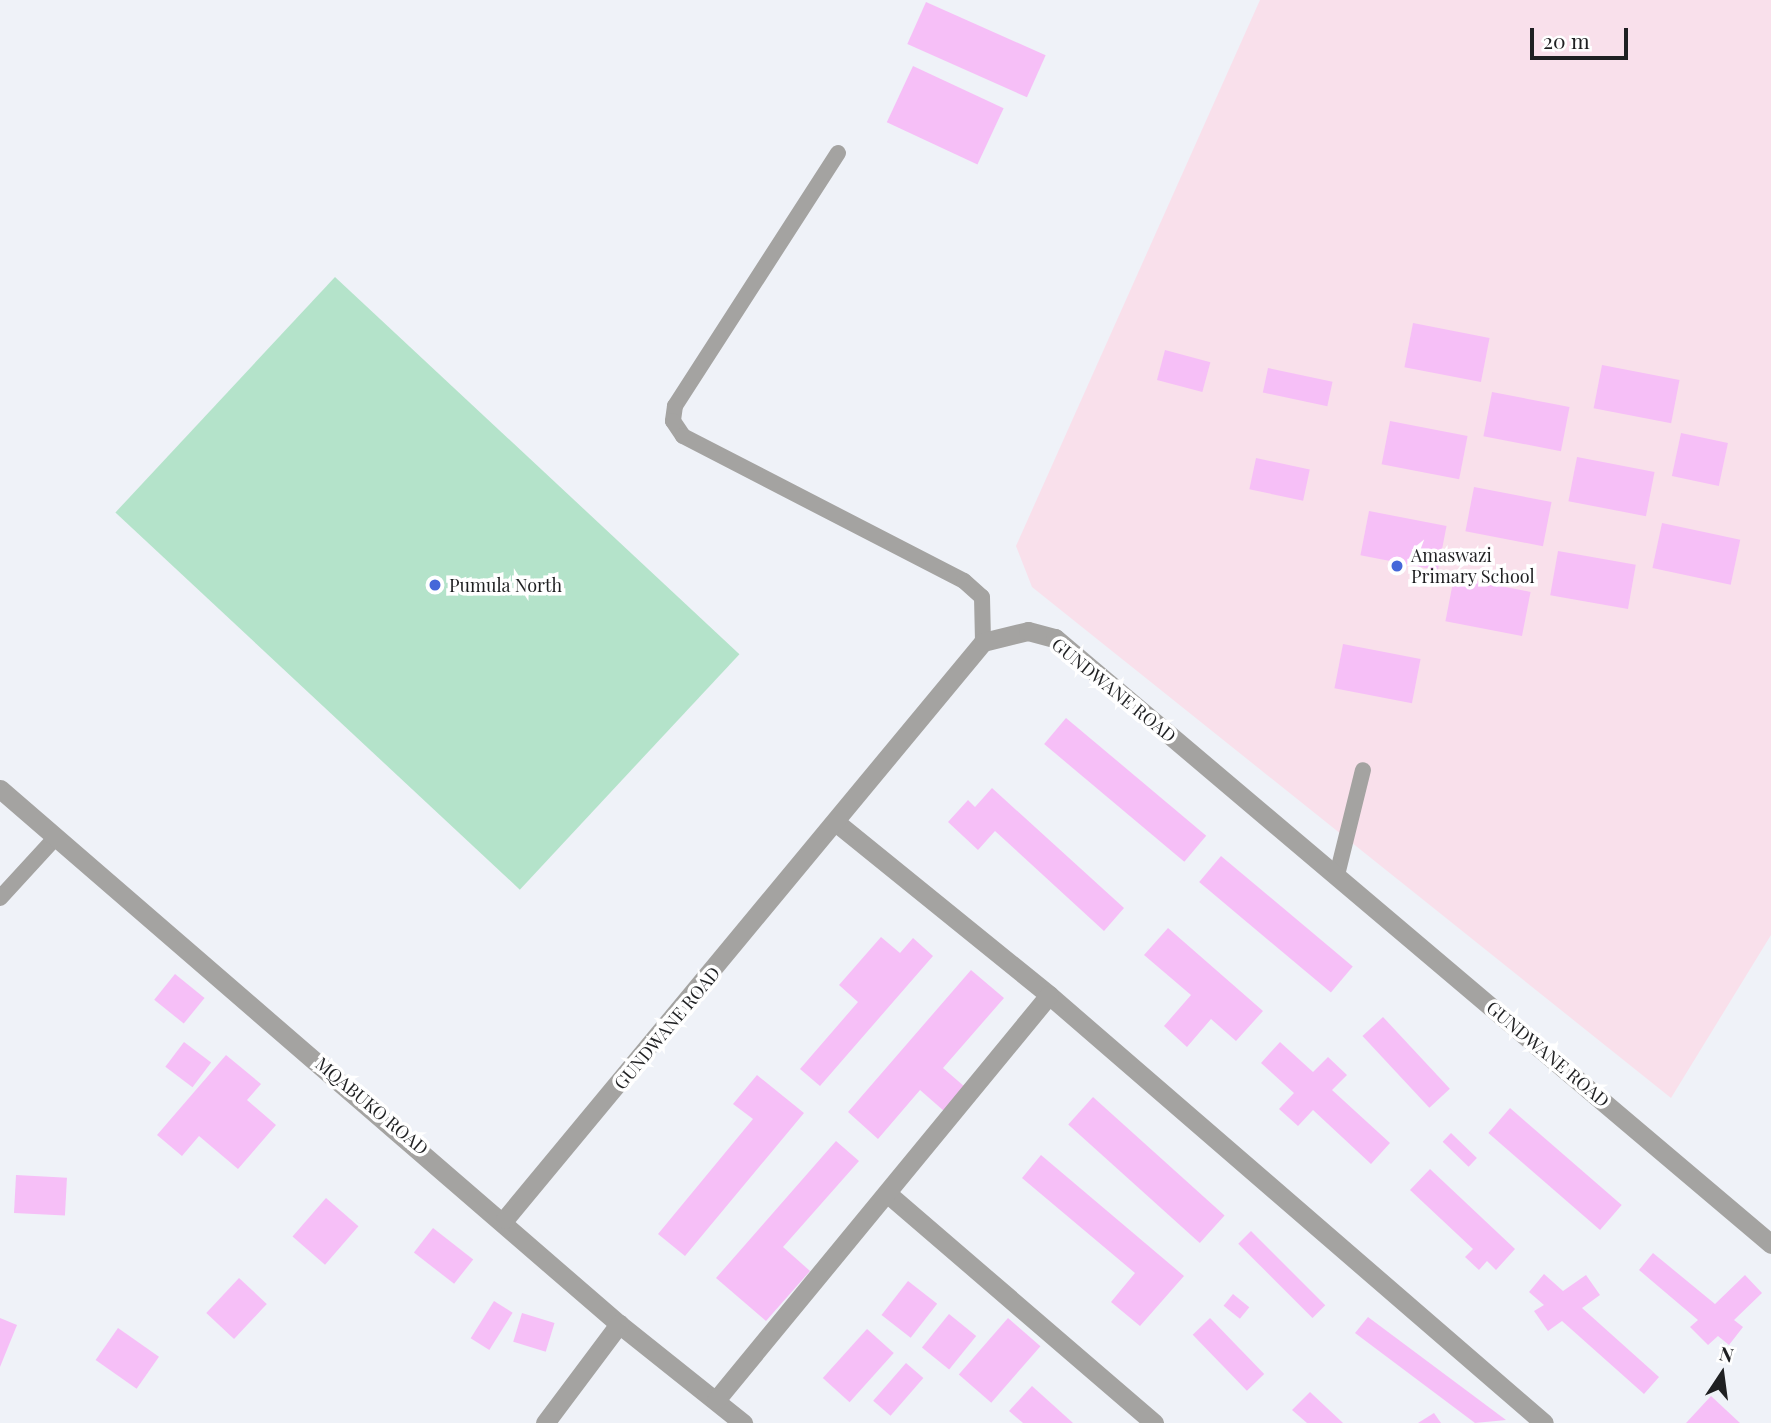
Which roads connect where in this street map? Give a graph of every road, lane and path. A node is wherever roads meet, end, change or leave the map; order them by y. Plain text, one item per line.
1 (838, 153) dead end
2 (984, 642) junction
3 (1363, 771) dead end
4 (0, 789) edge
5 (838, 824) junction
6 (56, 837) junction
7 (1337, 876) junction
8 (0, 898) edge
9 (1049, 995) junction
10 (888, 1194) junction
11 (505, 1219) junction
12 (1771, 1244) edge
13 (619, 1324) junction
14 (716, 1400) junction
15 (545, 1423) edge
16 (743, 1423) edge
17 (1154, 1423) edge
18 (1544, 1423) edge

1 - 2 lane
2 - 5 street, GUNDWANE ROAD
2 - 7 street, GUNDWANE ROAD
3 - 7 lane
4 - 6 street, MQABUKO ROAD
5 - 9 street
5 - 11 street, GUNDWANE ROAD
6 - 8 lane
6 - 11 street, MQABUKO ROAD
7 - 12 street, GUNDWANE ROAD
9 - 10 street
9 - 18 street
10 - 14 street
10 - 17 street
11 - 13 street, MQABUKO ROAD
13 - 14 street, MQABUKO ROAD
13 - 15 street
14 - 16 street, MQABUKO ROAD

